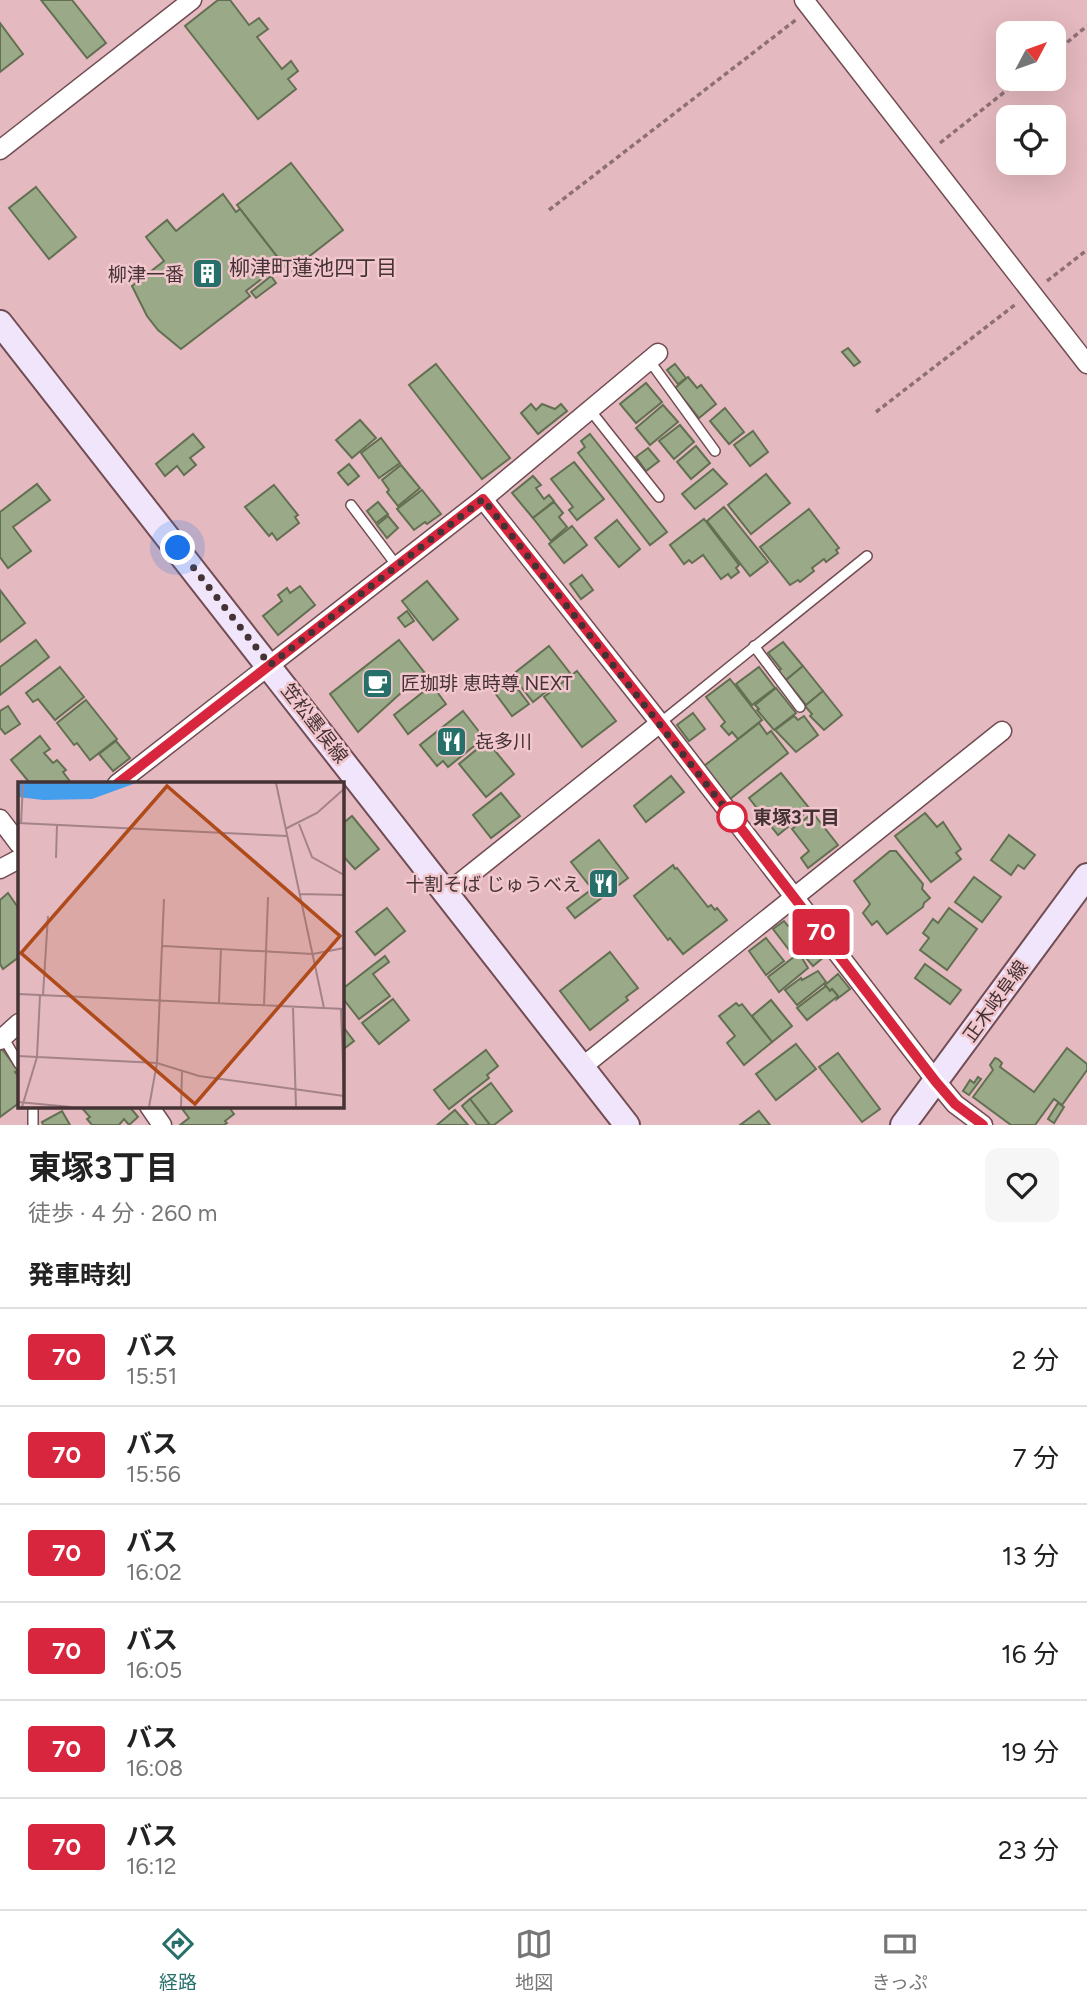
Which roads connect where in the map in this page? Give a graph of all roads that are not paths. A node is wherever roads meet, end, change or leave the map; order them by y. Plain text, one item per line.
1 (192, 0) edge
2 (808, 4) edge
3 (0, 149) edge
4 (0, 323) edge
5 (654, 357) joint
6 (1087, 364) edge
7 (590, 410) junction
8 (715, 451) dead end
9 (659, 497) dead end
10 (483, 499) junction
11 (351, 505) dead end
12 (867, 556) dead end
13 (397, 566) junction
14 (754, 646) junction
15 (270, 665) junction
16 (800, 707) dead end
17 (660, 723) junction
18 (1002, 731) dead end
19 (120, 782) edge
20 (0, 819) edge
21 (18, 843) edge
22 (18, 860) edge
23 (0, 869) edge
24 (1087, 876) edge
25 (447, 893) junction
26 (794, 898) junction
27 (18, 1024) edge
28 (2, 1039) edge
29 (18, 1063) edge
30 (582, 1067) junction
31 (936, 1082) junction
32 (150, 1108) edge
33 (162, 1125) edge
34 (627, 1125) edge
35 (902, 1125) edge
36 (983, 1125) edge

1 - 3 street
2 - 6 street
4 - 15 main road, 笠松墨俣線
5 - 7 street
5 - 8 lane
7 - 9 lane
7 - 10 street
10 - 13 street
10 - 17 street
11 - 13 lane
12 - 14 lane
13 - 15 street
14 - 16 lane
14 - 17 lane
15 - 19 street
15 - 25 main road, 笠松墨俣線
17 - 25 street
17 - 26 street
18 - 26 street
20 - 21 street
22 - 23 street
24 - 31 main road, 正木岐阜線
25 - 30 main road, 笠松墨俣線
26 - 30 street
26 - 31 street
27 - 28 street
28 - 29 lane
30 - 34 main road, 笠松墨俣線
31 - 35 main road, 正木岐阜線
31 - 36 street
32 - 33 street

